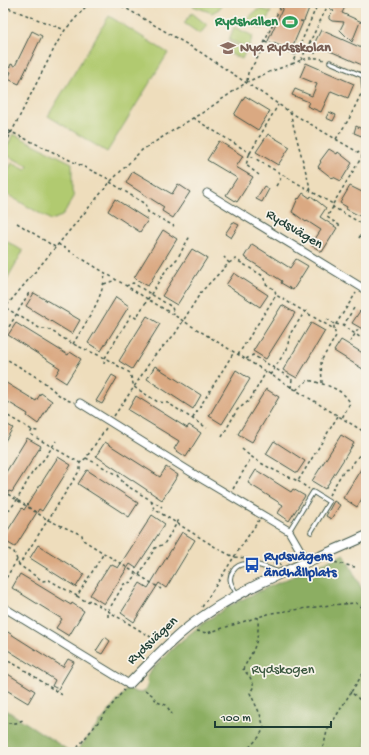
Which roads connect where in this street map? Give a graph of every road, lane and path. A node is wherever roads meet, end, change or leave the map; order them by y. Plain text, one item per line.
1 (89, 3) edge
2 (117, 3) edge
3 (282, 3) edge
4 (318, 3) edge
5 (329, 3) edge
6 (3, 6) edge
7 (64, 30) junction
8 (310, 40) junction
9 (265, 42) junction
10 (296, 55) junction
11 (316, 56) junction
12 (301, 60) junction
13 (330, 62) joint
14 (292, 64) junction
15 (366, 69) edge
16 (363, 76) junction
17 (247, 82) junction
18 (365, 89) edge
19 (279, 104) junction
20 (290, 112) junction
21 (193, 118) junction
22 (3, 128) edge
23 (12, 131) junction
24 (3, 137) edge
25 (335, 139) junction
26 (3, 149) edge
27 (250, 154) junction
28 (363, 155) junction
29 (366, 157) edge
30 (259, 175) dead end
31 (283, 175) junction
32 (112, 180) junction
33 (110, 182) junction
34 (276, 186) dead end
35 (311, 191) junction
36 (207, 193) dead end
37 (333, 205) junction
38 (17, 223) dead end
39 (174, 226) dead end
40 (366, 226) edge
41 (342, 227) dead end
42 (190, 236) dead end
43 (359, 238) dead end
44 (58, 244) junction
45 (55, 247) junction
46 (224, 257) dead end
47 (230, 263) junction
48 (104, 272) junction
49 (117, 280) junction
50 (104, 284) junction
51 (126, 286) junction
52 (363, 288) edge
53 (30, 291) dead end
54 (151, 294) junction
55 (276, 295) junction
56 (148, 299) junction
57 (6, 307) junction
58 (309, 308) dead end
59 (354, 308) dead end
60 (3, 310) edge
61 (304, 313) junction
62 (16, 314) junction
63 (174, 314) junction
64 (327, 319) dead end
65 (184, 321) junction
66 (335, 324) junction
67 (343, 326) junction
68 (359, 328) dead end
69 (334, 329) junction
70 (6, 332) dead end
71 (356, 333) junction
72 (366, 341) edge
73 (350, 342) dead end
74 (73, 344) junction
75 (234, 352) junction
76 (238, 354) junction
77 (3, 357) edge
78 (105, 358) junction
79 (246, 359) junction
80 (104, 364) dead end
81 (274, 368) junction
82 (266, 372) junction
83 (270, 375) junction
84 (322, 384) junction
85 (134, 387) junction
86 (291, 388) junction
87 (296, 390) junction
88 (80, 403) joint
89 (3, 413) edge
90 (338, 416) junction
91 (193, 418) junction
92 (342, 418) junction
93 (110, 422) junction
94 (366, 423) edge
95 (208, 428) dead end
96 (32, 430) junction
97 (362, 430) junction
98 (38, 431) dead end
99 (366, 433) edge
100 (222, 437) dead end
101 (56, 441) dead end
102 (366, 446) edge
103 (53, 447) junction
104 (242, 449) dead end
105 (86, 458) junction
106 (252, 458) junction
107 (80, 464) junction
108 (298, 481) junction
109 (3, 491) edge
110 (313, 492) junction
111 (229, 495) junction
112 (17, 500) junction
113 (151, 500) junction
114 (326, 500) junction
115 (162, 507) dead end
116 (3, 514) edge
117 (262, 515) junction
118 (180, 518) dead end
119 (48, 520) junction
120 (177, 524) junction
121 (289, 531) junction
122 (311, 532) dead end
123 (366, 536) edge
124 (3, 546) edge
125 (104, 553) junction
126 (234, 557) junction
127 (332, 557) dead end
128 (249, 558) dead end
129 (17, 560) junction
130 (307, 562) junction
131 (19, 565) junction
132 (355, 567) dead end
133 (282, 573) junction
134 (138, 575) junction
135 (3, 583) edge
136 (161, 589) dead end
137 (238, 595) junction
138 (77, 596) junction
139 (3, 607) edge
140 (200, 610) dead end
141 (108, 611) junction
142 (366, 611) edge
143 (108, 617) dead end
144 (258, 617) junction
145 (194, 629) dead end
146 (160, 642) dead end
147 (3, 659) edge
148 (366, 669) edge
149 (129, 684) junction
150 (145, 690) dead end
151 (351, 692) junction
152 (64, 696) dead end
153 (366, 703) edge
154 (172, 714) dead end
155 (24, 719) dead end
156 (3, 725) edge
157 (74, 752) edge
158 (245, 752) edge
159 (319, 752) edge

1 - 7 path
2 - 17 path
3 - 9 path
4 - 10 path
5 - 8 path
6 - 7 path
7 - 23 path
8 - 11 path
8 - 12 path
9 - 10 path
9 - 17 path
10 - 14 path
11 - 12 path
11 - 13 path
12 - 14 path
13 - 16 lane
14 - 17 path
15 - 16 lane
16 - 18 lane
17 - 19 path
17 - 21 path
18 - 25 path
19 - 20 path
19 - 27 path
20 - 25 path
20 - 35 path
21 - 27 path
21 - 32 path
22 - 23 path
23 - 24 path
23 - 26 path
23 - 32 path
25 - 28 path
27 - 30 path
27 - 31 path
28 - 29 path
28 - 37 path
31 - 34 path
31 - 35 path
32 - 33 path
33 - 39 path
33 - 44 path
35 - 37 path
36 - 52 street, Rydsvägen
37 - 40 path
37 - 41 path
38 - 45 path
40 - 43 path
42 - 54 path
44 - 45 path
44 - 48 path
45 - 57 path
46 - 47 path
47 - 55 path
47 - 65 path
48 - 49 path
48 - 50 path
49 - 50 path
49 - 51 path
50 - 74 path
51 - 54 path
51 - 56 path
52 - 66 path
53 - 62 path
54 - 56 path
54 - 63 path
55 - 61 path
55 - 76 path
56 - 63 path
56 - 78 path
57 - 60 path
57 - 62 path
58 - 61 path
59 - 67 path
61 - 69 path
61 - 81 path
62 - 70 path
62 - 74 path
63 - 65 path
64 - 66 path
65 - 75 path
65 - 85 path
66 - 67 path
66 - 69 path
67 - 71 path
68 - 71 path
69 - 84 path
71 - 72 path
71 - 73 path
74 - 78 path
75 - 76 path
75 - 91 path
76 - 79 path
77 - 88 path
78 - 80 path
78 - 85 path
79 - 81 path
79 - 82 path
81 - 83 path
81 - 86 path
82 - 83 path
82 - 100 path
83 - 86 path
84 - 87 path
84 - 92 path
85 - 91 path
85 - 93 path
86 - 87 path
87 - 90 path
88 - 93 street
89 - 96 path
90 - 92 path
90 - 108 path
91 - 95 path
92 - 97 path
93 - 105 path
93 - 111 street
94 - 97 path
96 - 98 path
96 - 103 path
97 - 99 path
101 - 103 path
102 - 114 path
103 - 107 path
103 - 112 path
104 - 106 path
105 - 107 path
105 - 113 path
106 - 108 path
106 - 111 path
107 - 119 path
108 - 110 path
109 - 112 path
110 - 114 lane
110 - 121 lane
111 - 117 street
112 - 116 path
112 - 119 path
113 - 115 path
113 - 120 path
114 - 122 lane
117 - 121 street
117 - 126 path
118 - 120 path
119 - 125 path
119 - 131 path
120 - 126 path
120 - 134 path
121 - 130 street
123 - 130 street, Rydsvägen
124 - 129 path
125 - 134 path
125 - 138 path
126 - 128 path
126 - 140 path
127 - 132 path
129 - 131 path
129 - 135 path
130 - 133 street, Rydsvägen
131 - 138 path
133 - 137 street, Rydsvägen
133 - 137 lane
134 - 136 path
134 - 141 path
137 - 149 street, Rydsvägen
138 - 141 path
139 - 149 street, Rydsvägen
141 - 143 path
141 - 146 path
142 - 144 path
144 - 145 path
144 - 158 path
147 - 152 path
148 - 151 path
149 - 157 path
150 - 154 path
151 - 153 path
151 - 159 path
155 - 156 path

